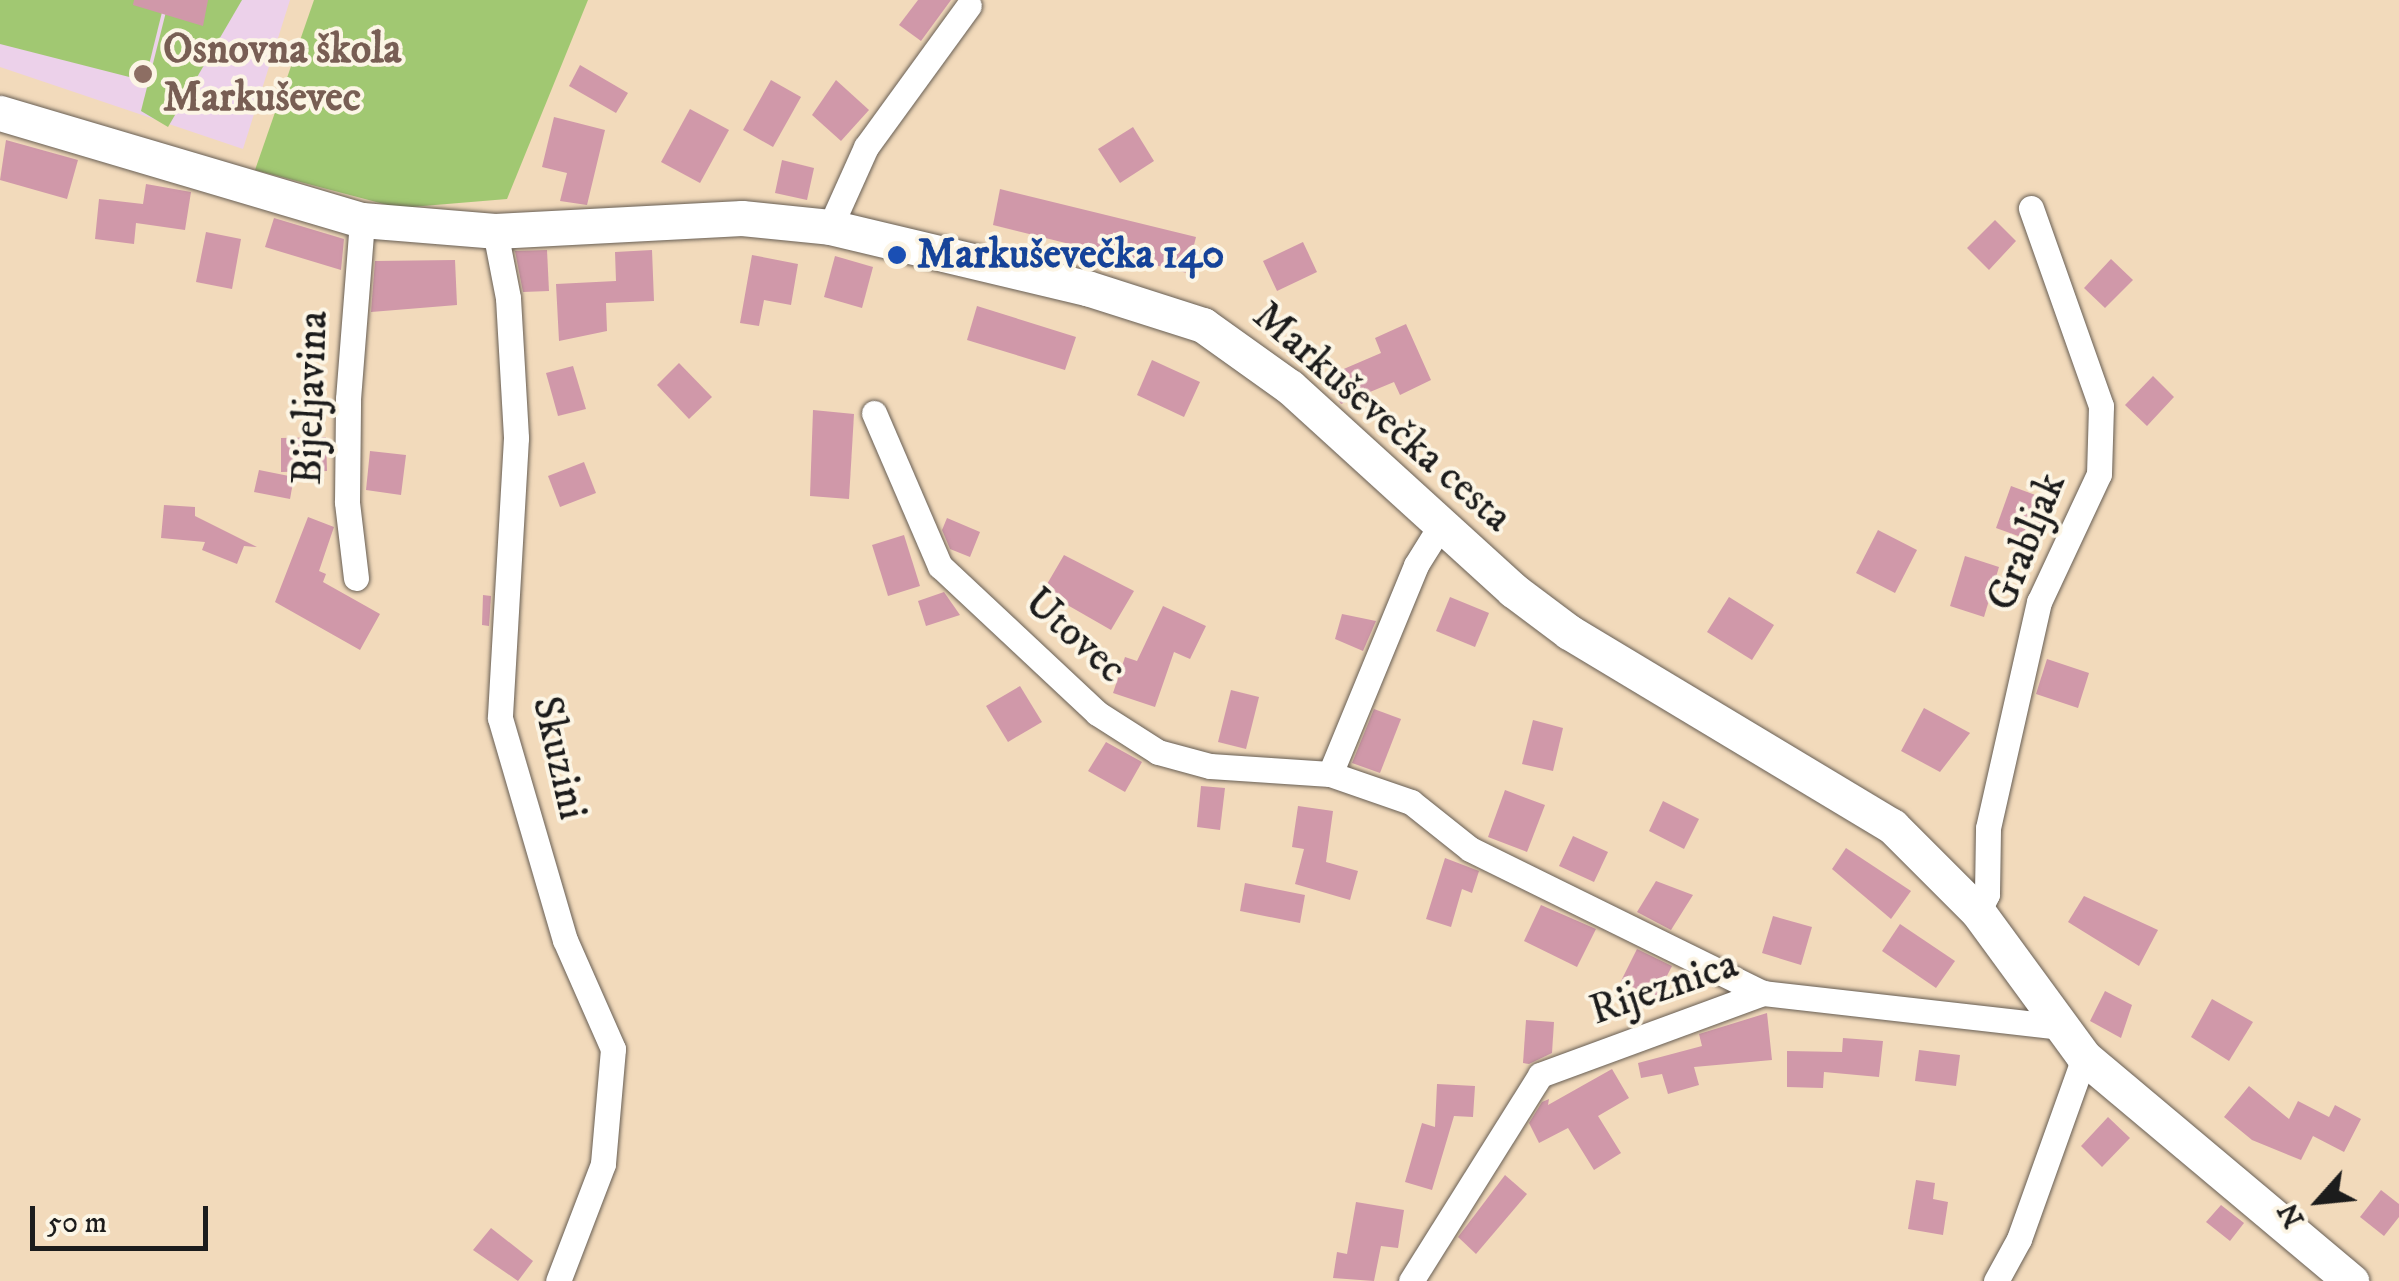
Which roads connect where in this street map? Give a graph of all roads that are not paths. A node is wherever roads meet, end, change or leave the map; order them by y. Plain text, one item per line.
1 (969, 5) dead end
2 (0, 113) edge
3 (2032, 208) dead end
4 (362, 220) junction
5 (830, 227) junction
6 (495, 231) junction
7 (874, 413) dead end
8 (1441, 524) junction
9 (356, 578) dead end
10 (1330, 774) junction
11 (1978, 912) junction
12 (1763, 994) junction
13 (2060, 1027) junction
14 (2084, 1057) junction
15 (558, 1281) edge
16 (1411, 1281) edge
17 (1996, 1281) edge
18 (2351, 1281) edge

1 - 5 street
2 - 4 main road, Markuševečka cesta
3 - 11 street, Grabljak
4 - 6 main road, Markuševečka cesta
4 - 9 street, Bijeljavina
5 - 6 main road, Markuševečka cesta
5 - 8 main road, Markuševečka cesta
6 - 15 street, Skuzini
7 - 10 street, Utovec
8 - 10 street
8 - 11 main road, Markuševečka cesta
10 - 12 street, Utovec
11 - 13 main road, Markuševečka cesta
12 - 13 street, Rijeznica
12 - 16 street, Rijeznica
13 - 14 main road, Markuševečka cesta
14 - 17 street
14 - 18 main road, Markuševečka cesta

